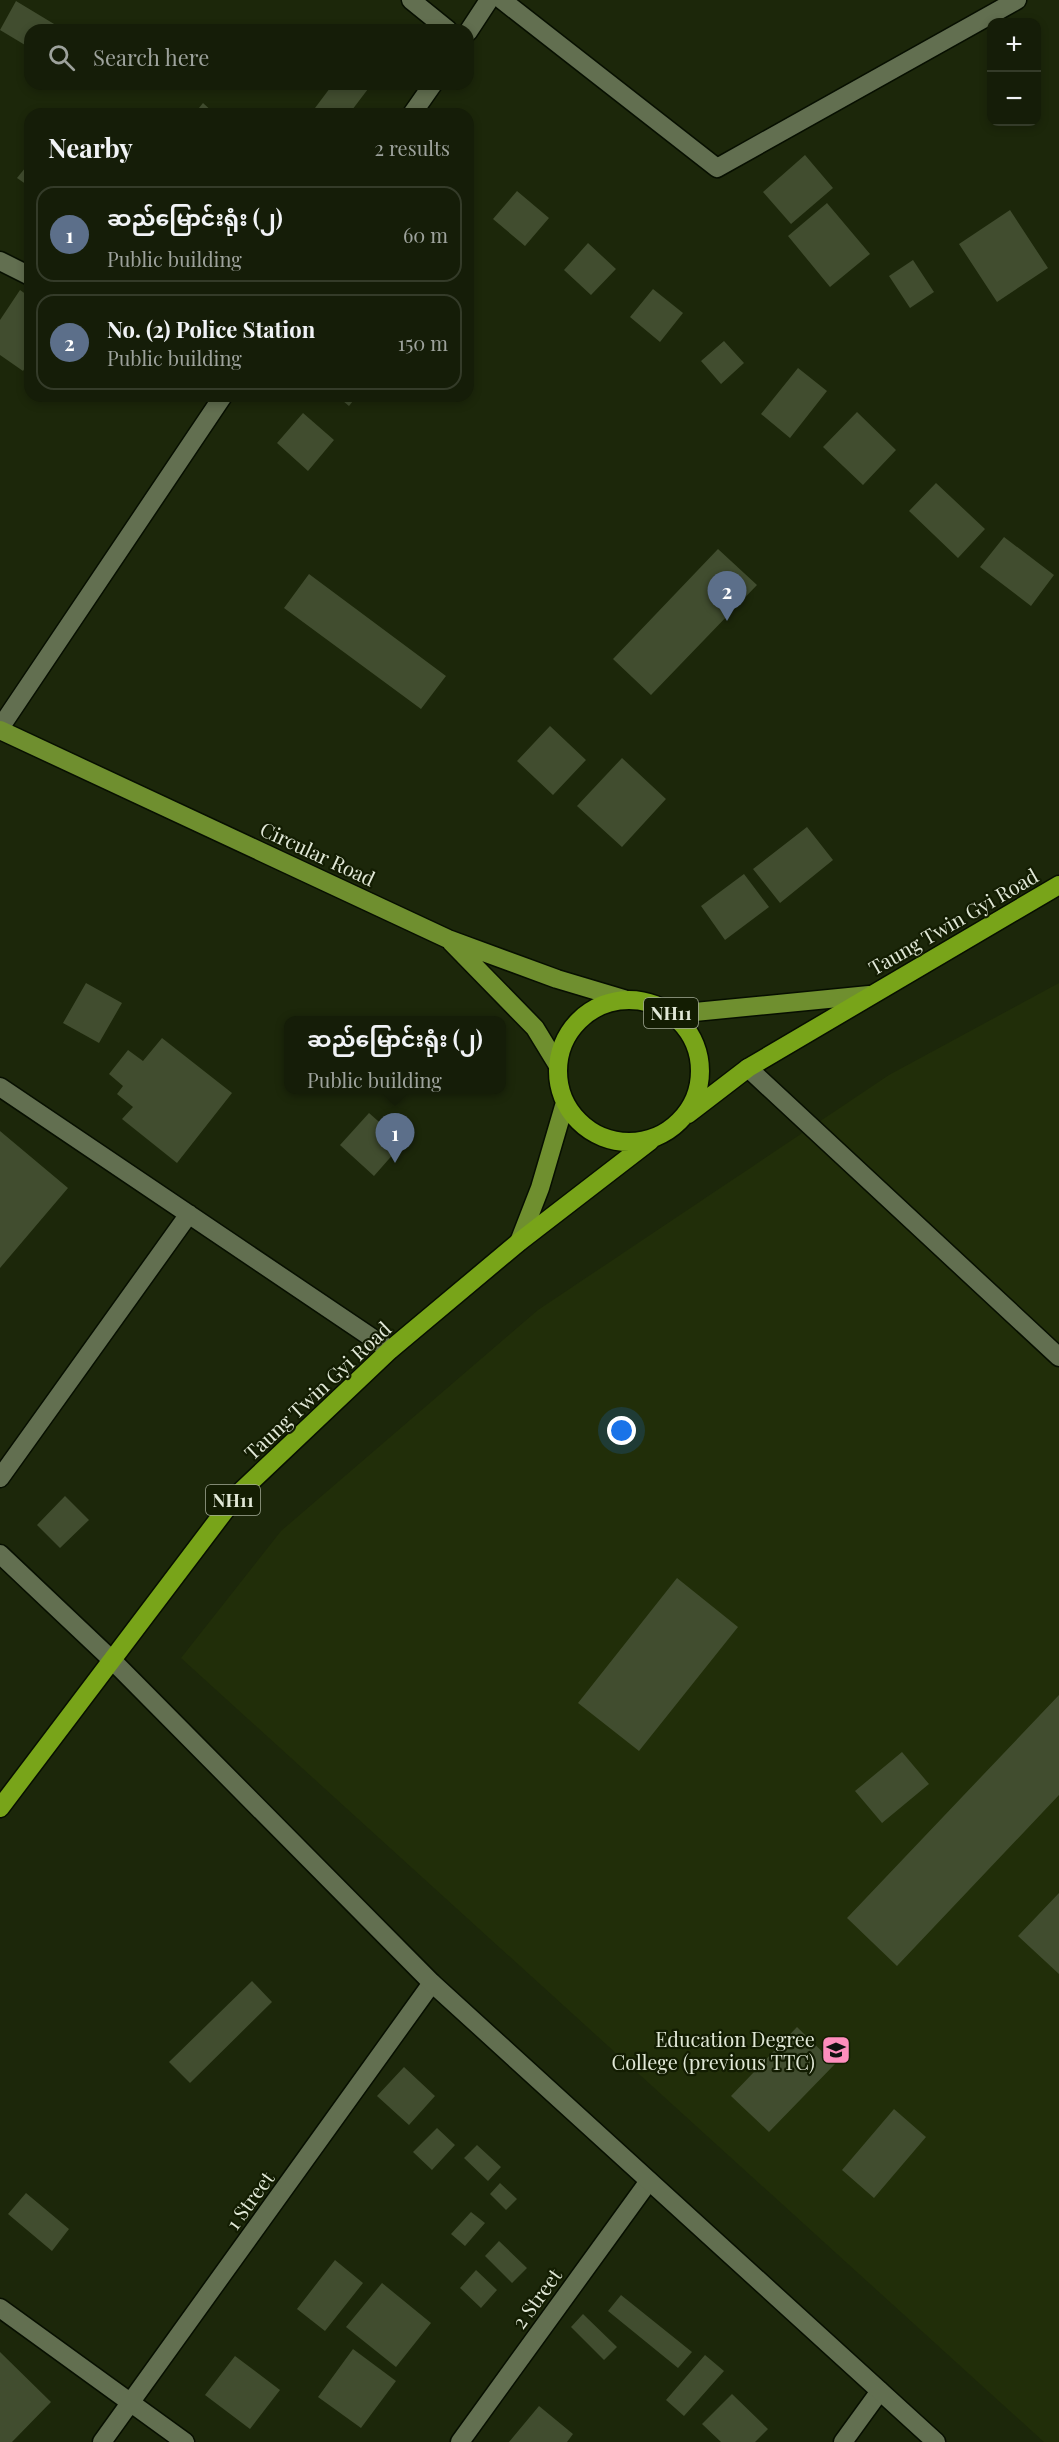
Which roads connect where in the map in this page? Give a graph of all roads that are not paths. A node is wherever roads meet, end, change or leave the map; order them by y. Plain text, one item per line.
1 (411, 0) edge
2 (489, 0) edge
3 (502, 0) edge
4 (1017, 0) edge
5 (441, 24) edge
6 (473, 24) edge
7 (429, 90) edge
8 (416, 108) edge
9 (0, 261) edge
10 (24, 273) edge
11 (219, 402) edge
12 (0, 729) edge
13 (1059, 885) edge
14 (448, 939) junction
15 (869, 995) junction
16 (624, 999) junction
17 (674, 1014) junction
18 (557, 1064) junction
19 (747, 1068) junction
20 (0, 1087) edge
21 (564, 1106) junction
22 (684, 1118) junction
23 (650, 1141) junction
24 (189, 1214) junction
25 (519, 1242) junction
26 (390, 1350) junction
27 (1059, 1357) edge
28 (0, 1478) edge
29 (0, 1554) edge
30 (112, 1660) junction
31 (0, 1808) edge
32 (432, 1983) junction
33 (649, 2181) junction
34 (0, 2308) edge
35 (880, 2391) junction
36 (131, 2403) junction
37 (102, 2442) edge
38 (185, 2442) edge
39 (460, 2442) edge
40 (843, 2442) edge
41 (936, 2442) edge

1 - 5 street
2 - 6 street
3 - 4 street
7 - 8 street
9 - 10 street
11 - 12 street
12 - 14 main road, Circular Road
13 - 15 highway, Taung Twin Gyi Road / NH11
14 - 16 main road, Circular Road
14 - 18 main road
15 - 17 main road
15 - 19 highway, NH11
16 - 17 highway, NH11
16 - 18 highway, NH11
17 - 22 highway, NH11
18 - 21 highway, NH11
19 - 22 highway, NH11
19 - 27 street
20 - 24 street
21 - 23 highway
21 - 25 main road
22 - 23 highway, NH11
23 - 25 highway, Taung Twin Gyi Road / NH11
24 - 26 street
24 - 28 street
25 - 26 highway, Taung Twin Gyi Road / NH11
26 - 30 highway, Taung Twin Gyi Road / NH11
29 - 30 street
30 - 31 highway, Taung Twin Gyi Road / NH11
30 - 32 street
32 - 33 street
32 - 36 street, 1 Street
33 - 35 street
33 - 39 street, 2 Street
34 - 36 street
35 - 40 street
35 - 41 street
36 - 37 street, 1 Street
36 - 38 street

